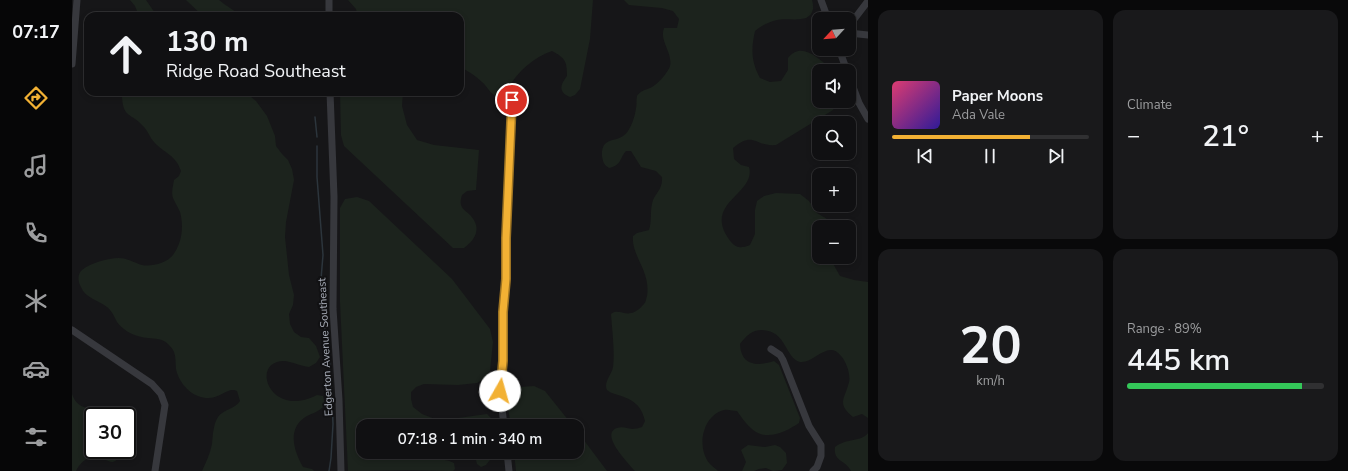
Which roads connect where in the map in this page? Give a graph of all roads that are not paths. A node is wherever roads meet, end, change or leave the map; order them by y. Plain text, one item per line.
1 (77, 0) edge
2 (329, 0) edge
3 (821, 0) edge
4 (868, 1) edge
5 (328, 12) edge
6 (825, 12) edge
7 (856, 17) edge
8 (856, 34) edge
9 (868, 36) edge
10 (72, 64) edge
11 (856, 95) edge
12 (330, 96) edge
13 (512, 100) dead end
14 (868, 119) edge
15 (72, 330) edge
16 (771, 349) dead end
17 (503, 419) edge
18 (508, 459) edge
19 (155, 471) edge
20 (341, 471) edge
21 (509, 471) edge
22 (813, 471) edge

1 - 10 street
2 - 5 street
3 - 6 street
4 - 7 street
8 - 9 street
11 - 14 street
12 - 20 street, Edgerton Avenue Southeast
13 - 17 street
15 - 19 street
16 - 22 street
18 - 21 street

